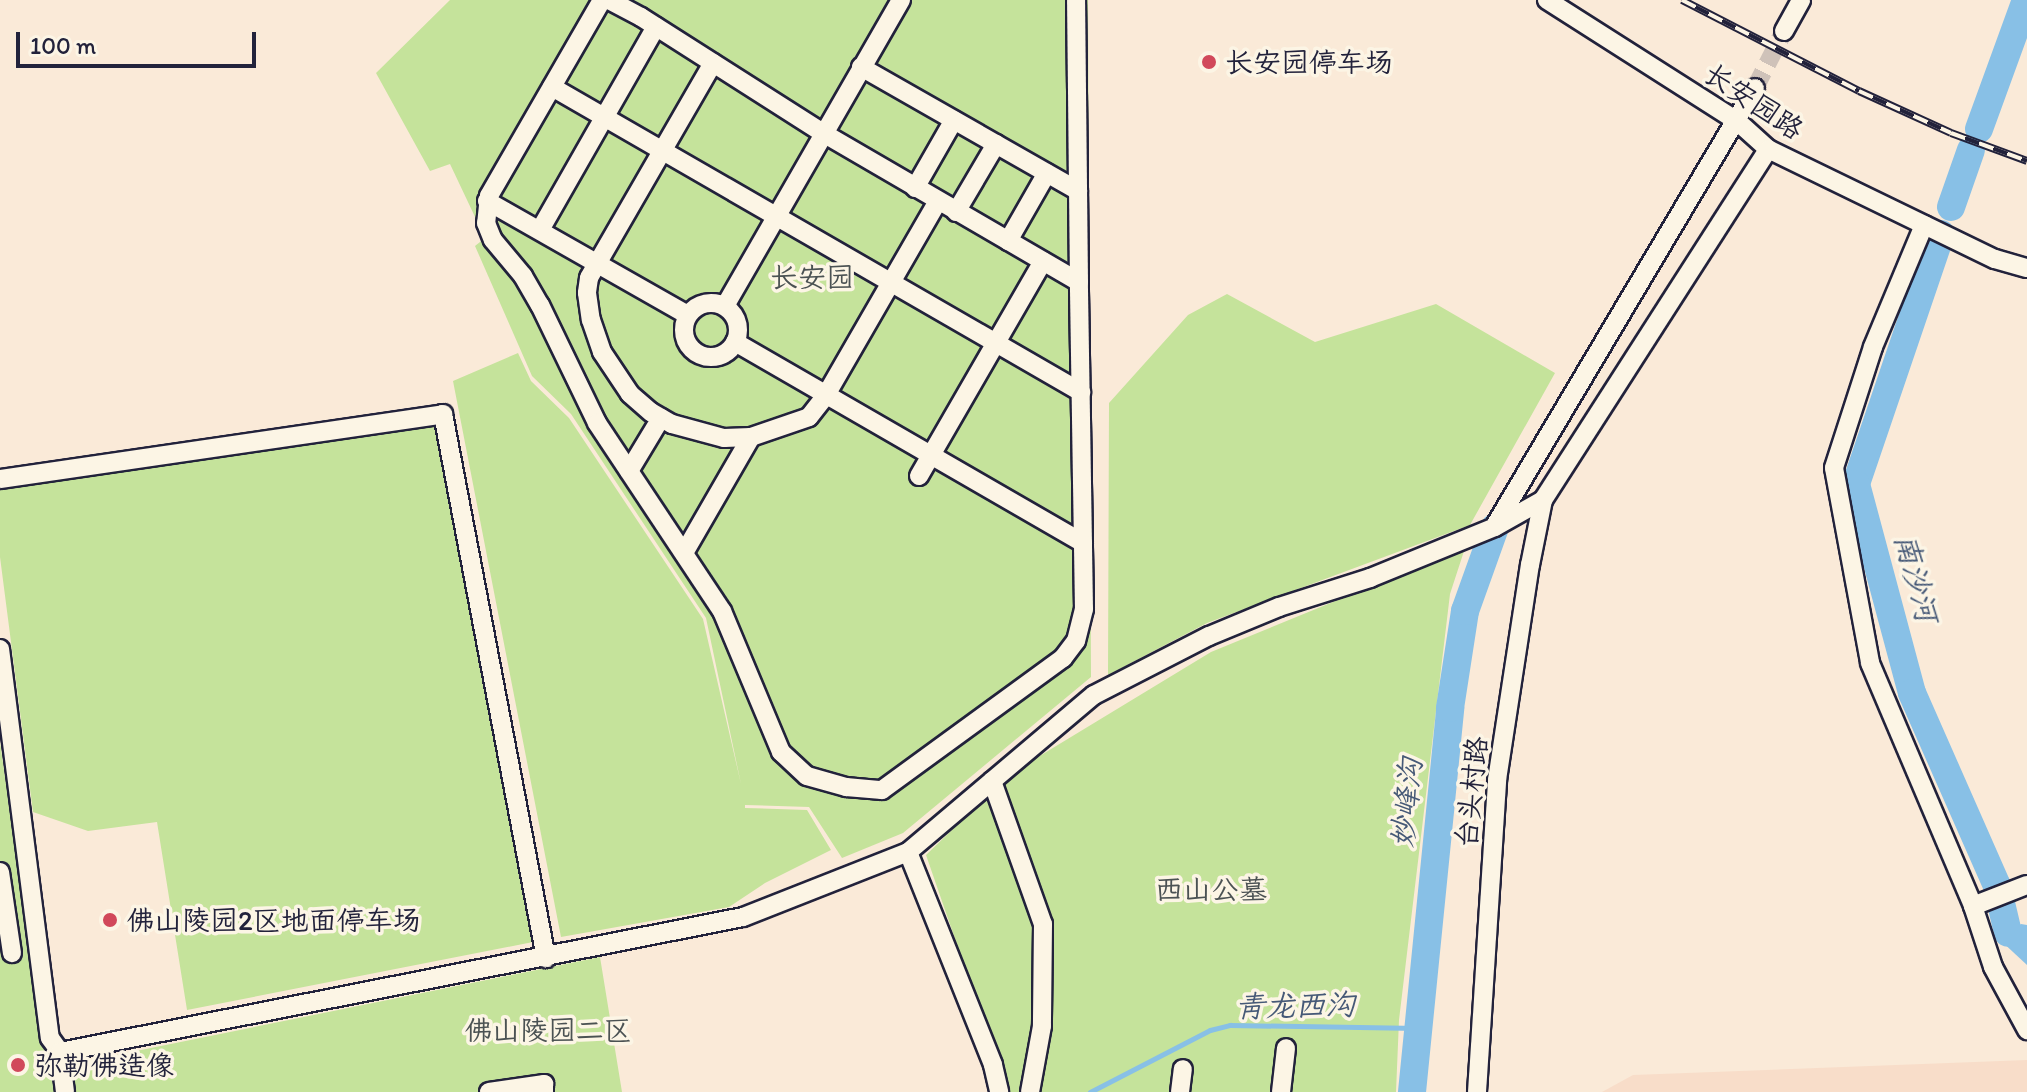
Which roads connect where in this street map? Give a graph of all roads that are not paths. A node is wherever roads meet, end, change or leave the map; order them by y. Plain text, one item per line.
1 (602, 0) edge
2 (609, 0) edge
3 (901, 0) edge
4 (1076, 0) edge
5 (1547, 0) edge
6 (1801, 0) edge
7 (656, 27) junction
8 (1784, 31) tunnel mouth
9 (713, 63) junction
10 (861, 67) junction
11 (552, 87) junction
12 (1755, 88) tunnel mouth
13 (604, 118) junction
14 (954, 120) junction
15 (1737, 121) junction
16 (823, 133) junction
17 (996, 144) junction
18 (1768, 149) junction
19 (662, 151) junction
20 (1047, 173) junction
21 (915, 188) junction
22 (1078, 191) junction
23 (487, 201) junction
24 (938, 201) junction
25 (956, 212) junction
26 (776, 217) junction
27 (1924, 225) junction
28 (540, 230) junction
29 (1008, 241) junction
30 (1043, 261) junction
31 (598, 263) junction
32 (2027, 268) edge
33 (1079, 282) junction
34 (891, 283) junction
35 (725, 306) junction
36 (688, 315) junction
37 (735, 342) junction
38 (996, 343) junction
39 (1081, 392) junction
40 (826, 395) junction
41 (661, 418) junction
42 (751, 437) junction
43 (931, 455) junction
44 (629, 471) junction
45 (919, 476) dead end
46 (0, 479) edge
47 (1543, 500) junction
48 (1495, 527) junction
49 (1083, 543) junction
50 (684, 553) junction
51 (0, 649) edge
52 (992, 781) junction
53 (908, 852) junction
54 (0, 872) edge
55 (2027, 885) edge
56 (1973, 906) junction
57 (38, 946) junction
58 (6, 955) edge
59 (546, 958) junction
60 (2027, 1030) edge
61 (1286, 1048) dead end
62 (60, 1052) junction
63 (1183, 1069) dead end
64 (65, 1092) edge
65 (489, 1092) edge
66 (544, 1092) edge
67 (999, 1092) edge
68 (1030, 1092) edge
69 (1180, 1092) edge
70 (1281, 1092) edge
71 (1477, 1092) edge

1 - 11 street
2 - 7 street
3 - 10 street
4 - 22 street
5 - 15 street, 长安园路
6 - 8 street
7 - 9 street
7 - 13 street
9 - 16 street
9 - 19 street
10 - 14 street
10 - 16 street
11 - 13 street
11 - 23 street
12 - 15 street
13 - 19 street
13 - 28 street
14 - 17 street
14 - 21 street
15 - 18 street, 长安园路
15 - 48 street
16 - 21 street
16 - 26 street
17 - 20 street
17 - 25 street
18 - 27 street, 长安园路
18 - 47 street
19 - 26 street
19 - 31 street
20 - 22 street
20 - 29 street
21 - 24 street
22 - 33 street
23 - 28 street
23 - 44 street
24 - 25 street
24 - 34 street
25 - 29 street
26 - 34 street
26 - 35 street
27 - 32 street, 长安园路
27 - 56 street
28 - 31 street
29 - 30 street
30 - 33 street
30 - 38 street
31 - 36 street
31 - 41 street
33 - 39 street
34 - 38 street
34 - 40 street
35 - 36 street
35 - 37 street
36 - 37 street
37 - 40 street
38 - 39 street
38 - 43 street
39 - 49 street
40 - 42 street
40 - 43 street
41 - 42 street
41 - 44 street
42 - 50 street
43 - 45 street
43 - 49 street
44 - 50 street
46 - 59 street
47 - 48 street
47 - 71 street, 台头村路
48 - 52 street
49 - 50 street
51 - 57 street
52 - 53 street
52 - 68 street
53 - 59 street
53 - 67 street
54 - 58 street
55 - 56 street
56 - 60 street
57 - 58 street
57 - 62 street
59 - 62 street
61 - 70 street
62 - 64 street
63 - 69 street
65 - 66 street

